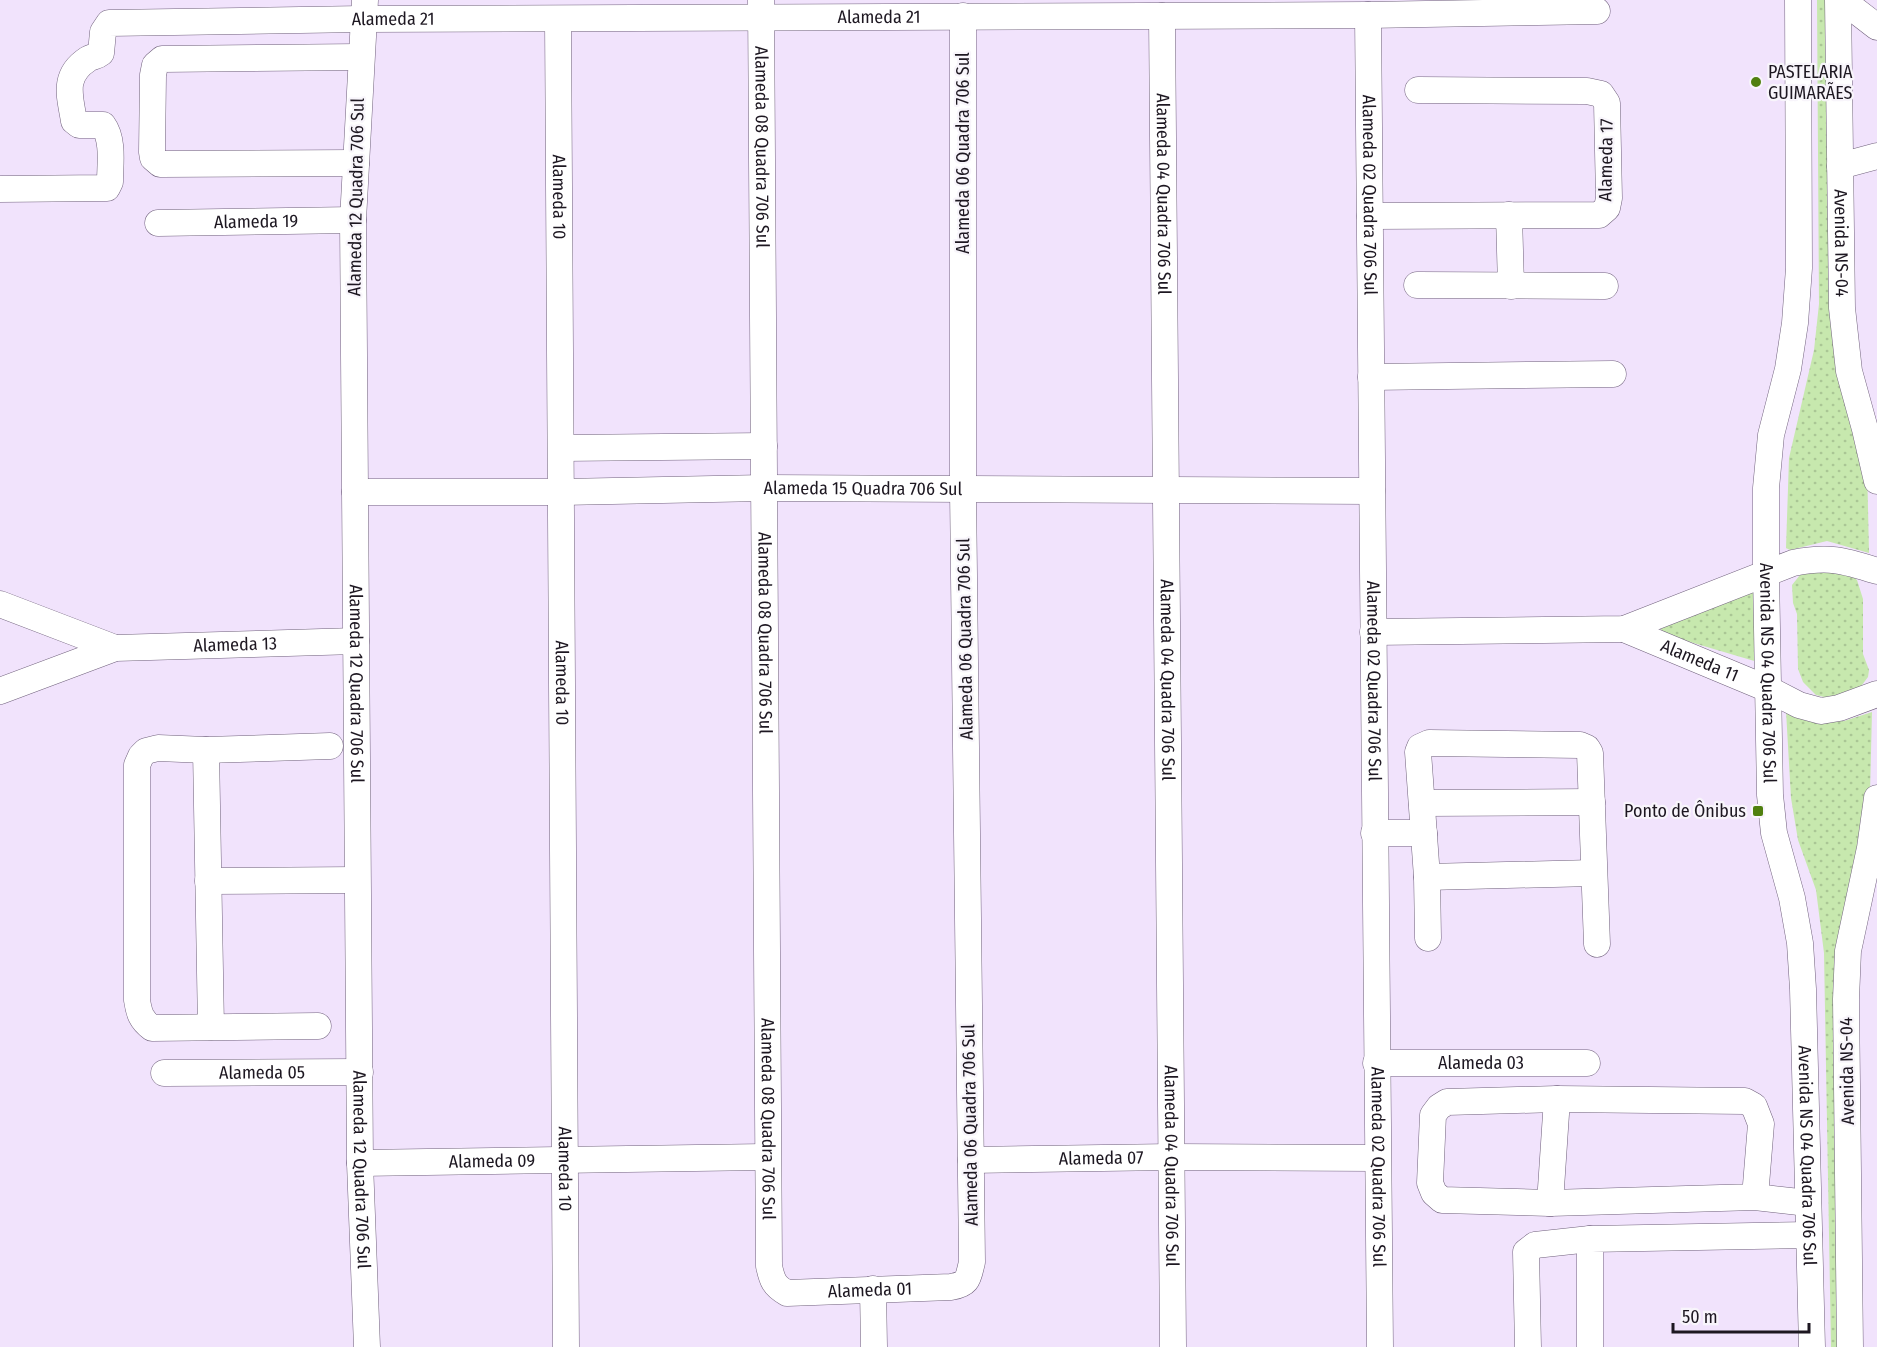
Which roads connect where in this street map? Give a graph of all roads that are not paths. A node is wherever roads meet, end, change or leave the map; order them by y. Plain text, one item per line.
1 (1798, 0) edge
2 (1840, 0) edge
3 (728, 8) edge
4 (761, 8) edge
5 (363, 10) edge
6 (1597, 11) dead end
7 (569, 12) edge
8 (176, 15) edge
9 (1368, 15) junction
10 (963, 16) junction
11 (1162, 16) junction
12 (1877, 27) edge
13 (360, 57) junction
14 (1418, 90) dead end
15 (1877, 156) edge
16 (356, 163) junction
17 (1840, 165) junction
18 (0, 189) edge
19 (1509, 215) junction
20 (1370, 216) junction
21 (353, 220) junction
22 (158, 223) dead end
23 (1417, 285) dead end
24 (1511, 286) junction
25 (1605, 286) dead end
26 (1613, 374) dead end
27 (1371, 377) junction
28 (764, 446) junction
29 (562, 448) junction
30 (1877, 481) edge
31 (764, 488) junction
32 (963, 490) junction
33 (1165, 491) junction
34 (1372, 491) junction
35 (355, 492) junction
36 (562, 492) junction
37 (1877, 571) edge
38 (1766, 573) junction
39 (0, 604) edge
40 (1624, 629) junction
41 (1373, 632) junction
42 (356, 641) junction
43 (115, 648) junction
44 (1768, 689) junction
45 (0, 691) edge
46 (1877, 694) edge
47 (330, 746) dead end
48 (206, 750) junction
49 (1877, 798) edge
50 (1592, 802) junction
51 (1422, 803) junction
52 (1374, 833) junction
53 (1424, 833) junction
54 (1593, 873) junction
55 (1426, 877) junction
56 (357, 880) junction
57 (208, 881) junction
58 (1428, 938) dead end
59 (1597, 944) dead end
60 (318, 1026) dead end
61 (211, 1028) junction
62 (1376, 1063) junction
63 (1587, 1063) dead end
64 (360, 1072) junction
65 (164, 1073) dead end
66 (1557, 1099) junction
67 (767, 1157) junction
68 (1171, 1157) junction
69 (1377, 1158) junction
70 (566, 1160) junction
71 (971, 1160) junction
72 (360, 1163) junction
73 (1755, 1197) junction
74 (1550, 1203) junction
75 (1808, 1203) junction
76 (1809, 1235) junction
77 (1590, 1239) junction
78 (972, 1262) joint
79 (769, 1266) joint
80 (873, 1289) junction
81 (1173, 1346) edge
82 (367, 1347) edge
83 (566, 1347) edge
84 (874, 1347) edge
85 (1380, 1347) edge
86 (1528, 1347) edge
87 (1590, 1347) edge
88 (1812, 1347) edge
89 (1850, 1347) edge

1 - 38 street, Avenida NS 04 Quadra 706 Sul
2 - 12 street
2 - 17 street, Avenida NS-04
3 - 4 street, Alameda 21
3 - 7 street, Alameda 21
4 - 10 street, Alameda 21
4 - 28 street, Alameda 08 Quadra 706 Sul
5 - 7 street, Alameda 21
5 - 8 street, Alameda 21
5 - 13 street, Alameda 12 Quadra 706 Sul
6 - 9 street, Alameda 21
7 - 29 street, Alameda 10
8 - 18 street, Alameda 21
9 - 11 street, Alameda 21
9 - 20 street, Alameda 02 Quadra 706 Sul
10 - 11 street, Alameda 21
10 - 32 street, Alameda 06 Quadra 706 Sul
11 - 33 street, Alameda 04 Quadra 706 Sul
13 - 16 street, Alameda 12 Quadra 706 Sul
13 - 16 street
14 - 19 street, Alameda 17
15 - 17 street
16 - 21 street, Alameda 12 Quadra 706 Sul
17 - 30 street, Avenida NS-04
19 - 20 street, Alameda 17
19 - 24 street
20 - 27 street, Alameda 02 Quadra 706 Sul
21 - 22 street, Alameda 19
21 - 35 street, Alameda 12 Quadra 706 Sul
23 - 24 street
24 - 25 street
26 - 27 street
27 - 34 street, Alameda 02 Quadra 706 Sul
28 - 29 street
28 - 31 street, Alameda 08 Quadra 706 Sul
29 - 36 street, Alameda 10
31 - 32 street, Alameda 15 Quadra 706 Sul
31 - 36 street, Alameda 15 Quadra 706 Sul
31 - 67 street, Alameda 08 Quadra 706 Sul
32 - 33 street, Alameda 15 Quadra 706 Sul
32 - 71 street, Alameda 06 Quadra 706 Sul
33 - 34 street, Alameda 15 Quadra 706 Sul
33 - 68 street, Alameda 04 Quadra 706 Sul
34 - 41 street, Alameda 02 Quadra 706 Sul
35 - 36 street, Alameda 15 Quadra 706 Sul
35 - 42 street, Alameda 12 Quadra 706 Sul
36 - 70 street, Alameda 10
37 - 38 street, Alameda 11
38 - 40 street, Alameda 11
38 - 44 street, Avenida NS 04 Quadra 706 Sul
39 - 43 street, Alameda 13
40 - 41 street, Alameda 11
40 - 44 street, Alameda 11
41 - 52 street, Alameda 02 Quadra 706 Sul
42 - 43 street, Alameda 13
42 - 56 street, Alameda 12 Quadra 706 Sul
43 - 45 street, Alameda 13
44 - 46 street, Alameda 11
44 - 75 street, Avenida NS 04 Quadra 706 Sul
47 - 48 street
48 - 57 street
48 - 61 street
49 - 89 street, Avenida NS-04
50 - 51 street
50 - 51 street
50 - 54 street
51 - 53 street
52 - 53 street
52 - 62 street, Alameda 02 Quadra 706 Sul
53 - 55 street
54 - 55 street
54 - 59 street
55 - 58 street
56 - 57 street
56 - 64 street, Alameda 12 Quadra 706 Sul
57 - 61 street
60 - 61 street
62 - 63 street, Alameda 03
62 - 69 street, Alameda 02 Quadra 706 Sul
64 - 65 street, Alameda 05
64 - 72 street, Alameda 12 Quadra 706 Sul
66 - 73 street
66 - 74 street
66 - 74 street
67 - 70 street, Alameda 09
67 - 79 street, Alameda 08 Quadra 706 Sul
68 - 69 street, Alameda 07
68 - 71 street, Alameda 07
68 - 81 street, Alameda 04 Quadra 706 Sul
69 - 85 street, Alameda 02 Quadra 706 Sul
70 - 72 street, Alameda 09
70 - 83 street, Alameda 10
71 - 78 street, Alameda 06 Quadra 706 Sul
72 - 82 street, Alameda 12 Quadra 706 Sul
73 - 74 street
73 - 75 street
75 - 76 street, Avenida NS 04 Quadra 706 Sul
76 - 77 street
76 - 88 street, Avenida NS 04 Quadra 706 Sul
77 - 86 street
77 - 87 street
78 - 80 street, Alameda 01
79 - 80 street, Alameda 01
80 - 84 street

